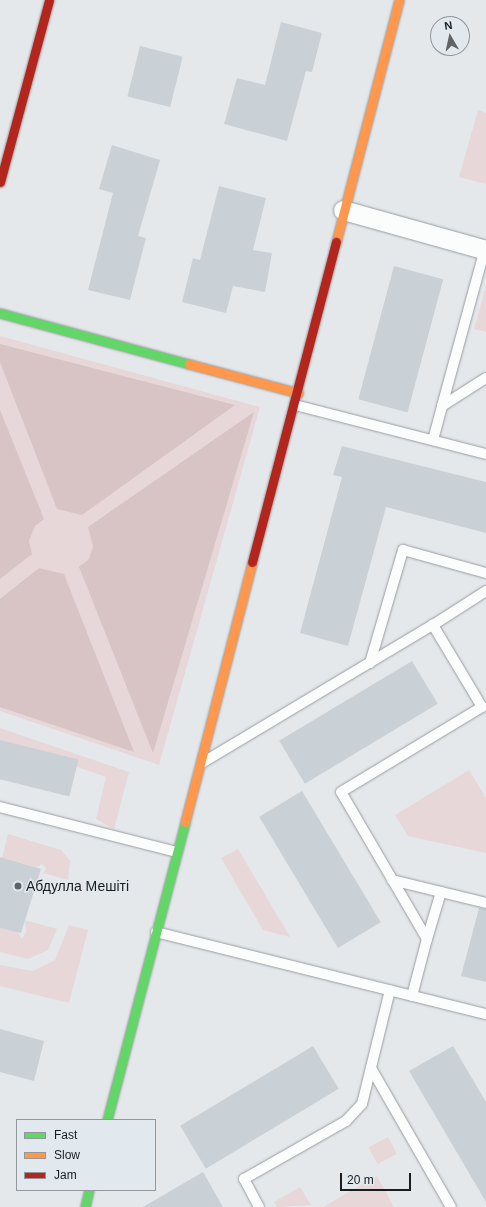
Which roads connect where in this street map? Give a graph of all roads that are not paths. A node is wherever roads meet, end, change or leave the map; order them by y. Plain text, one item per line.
1 (49, 0) edge
2 (399, 0) edge
3 (0, 182) edge
4 (343, 210) junction
5 (486, 249) edge
6 (0, 313) edge
7 (486, 378) edge
8 (298, 392) junction
9 (295, 406) junction
10 (442, 406) junction
11 (433, 440) junction
12 (486, 454) edge
13 (486, 573) edge
14 (486, 591) edge
15 (433, 625) junction
16 (370, 662) junction
17 (484, 710) edge
18 (200, 764) junction
19 (0, 807) edge
20 (176, 852) junction
21 (392, 880) junction
22 (441, 892) junction
23 (486, 904) edge
24 (156, 932) junction
25 (427, 939) junction
26 (390, 990) junction
27 (412, 996) junction
28 (486, 1014) edge
29 (371, 1068) junction
30 (107, 1119) edge
31 (89, 1191) edge
32 (85, 1207) edge
33 (260, 1207) edge
34 (452, 1207) edge

1 - 3 street
2 - 4 street
4 - 5 street
4 - 8 street
5 - 10 lane
6 - 8 street
7 - 10 lane
8 - 9 street
9 - 11 lane
9 - 18 street
10 - 11 lane
11 - 12 lane
13 - 16 lane
14 - 15 lane
15 - 16 lane
15 - 17 lane
16 - 18 lane
17 - 21 lane
18 - 20 street
19 - 20 lane
20 - 24 street
21 - 22 lane
21 - 25 lane
22 - 23 lane
22 - 25 lane
24 - 26 lane
24 - 30 street
25 - 27 lane
26 - 27 lane
26 - 29 lane
27 - 28 lane
29 - 33 lane
29 - 34 lane
31 - 32 street

